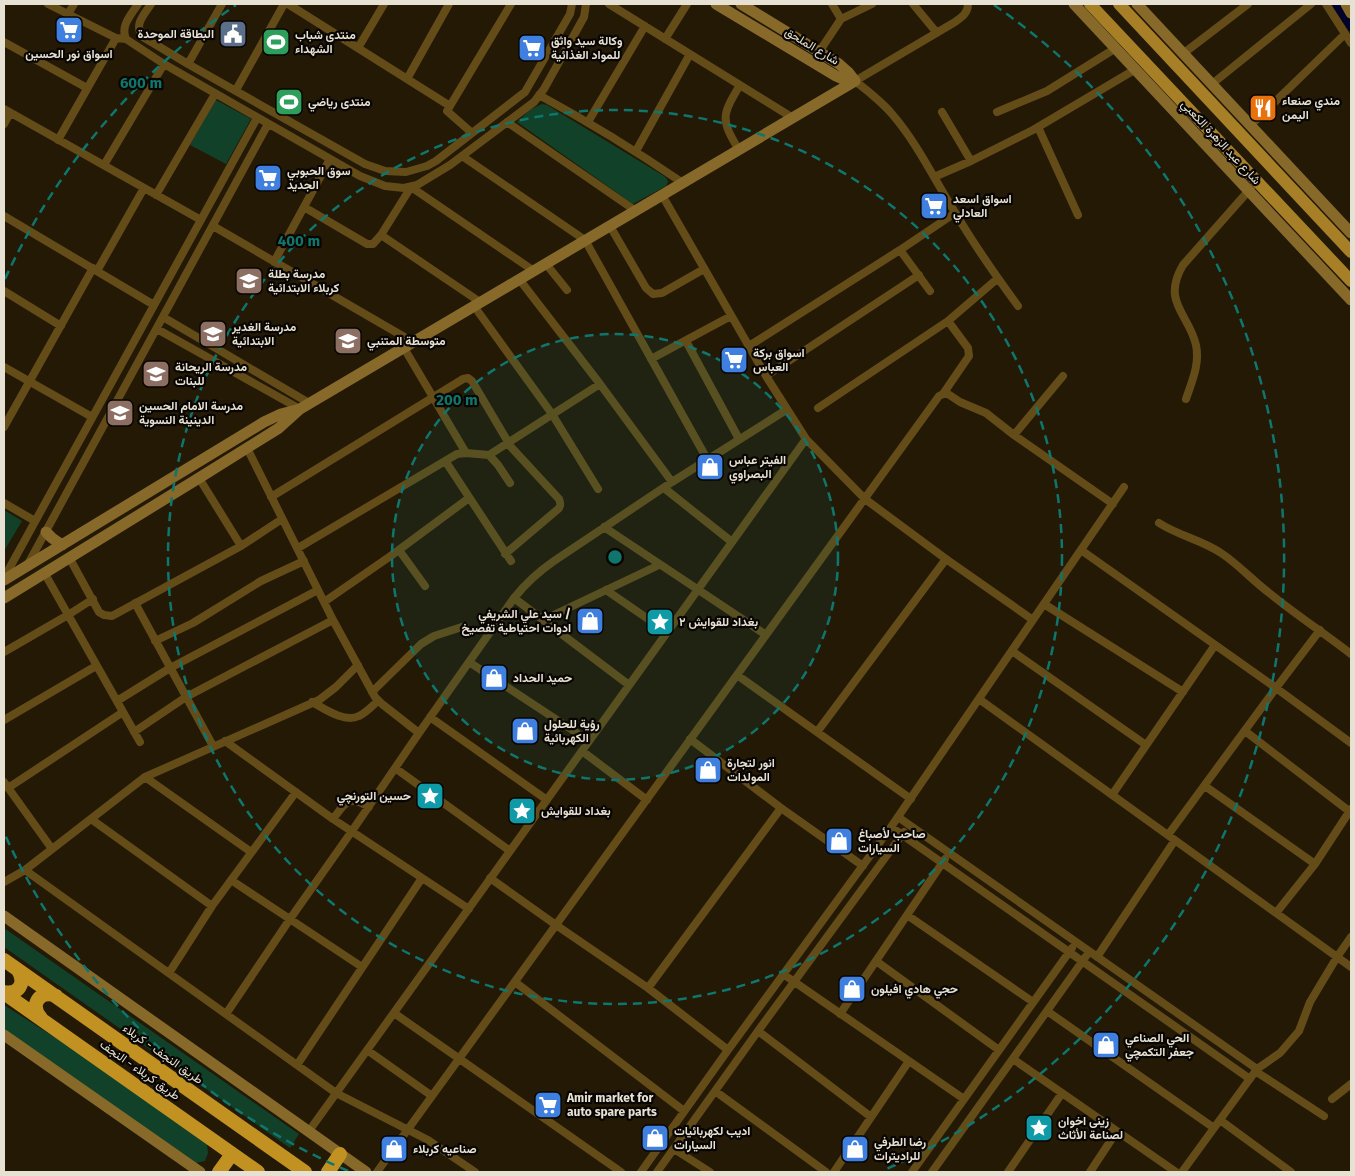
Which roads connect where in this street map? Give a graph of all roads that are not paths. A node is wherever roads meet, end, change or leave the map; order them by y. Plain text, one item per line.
1 (48, 4) edge
2 (74, 4) edge
3 (138, 4) edge
4 (151, 4) edge
5 (222, 4) edge
6 (284, 4) edge
7 (288, 4) edge
8 (384, 4) edge
9 (449, 4) edge
10 (511, 4) edge
11 (572, 4) edge
12 (586, 4) edge
13 (609, 4) edge
14 (687, 4) edge
15 (716, 4) edge
16 (743, 4) edge
17 (832, 4) edge
18 (872, 4) edge
19 (913, 4) edge
20 (968, 4) edge
21 (1074, 4) edge
22 (1090, 4) edge
23 (1119, 4) edge
24 (1137, 4) edge
25 (1248, 4) edge
26 (1311, 4) edge
27 (1326, 4) edge
28 (1346, 4) edge
29 (1351, 13) edge
30 (68, 14) junction
31 (841, 19) junction
32 (645, 26) junction
33 (139, 31) junction
34 (937, 33) junction
35 (1345, 34) junction
36 (116, 38) junction
37 (126, 39) junction
38 (666, 39) junction
39 (4, 42) edge
40 (1351, 43) edge
41 (358, 48) junction
42 (1116, 48) junction
43 (819, 52) junction
44 (1184, 53) junction
45 (690, 54) junction
46 (164, 64) junction
47 (188, 64) junction
48 (1136, 69) junction
49 (407, 79) junction
50 (855, 81) junction
51 (1212, 84) junction
52 (740, 85) junction
53 (87, 88) junction
54 (236, 90) junction
55 (215, 94) junction
56 (540, 95) junction
57 (450, 106) junction
58 (7, 111) edge
59 (942, 112) dead end
60 (997, 112) dead end
61 (257, 118) junction
62 (793, 118) junction
63 (508, 122) junction
64 (588, 122) junction
65 (4, 124) edge
66 (268, 124) junction
67 (1251, 125) junction
68 (480, 126) junction
69 (1038, 127) junction
70 (472, 133) junction
71 (316, 136) junction
72 (489, 136) junction
73 (58, 140) junction
74 (308, 147) junction
75 (739, 150) junction
76 (636, 151) junction
77 (462, 156) junction
78 (330, 160) junction
79 (972, 160) junction
80 (104, 165) junction
81 (934, 177) junction
82 (683, 182) junction
83 (1254, 186) junction
84 (412, 187) junction
85 (144, 188) junction
86 (156, 195) junction
87 (662, 195) junction
88 (304, 207) junction
89 (636, 210) junction
90 (955, 213) junction
91 (1078, 215) dead end
92 (4, 216) edge
93 (201, 220) junction
94 (213, 226) junction
95 (610, 226) junction
96 (1351, 232) edge
97 (381, 235) junction
98 (585, 240) junction
99 (900, 250) junction
100 (1351, 252) edge
101 (274, 262) junction
102 (546, 264) junction
103 (704, 269) junction
104 (95, 270) junction
105 (534, 271) junction
106 (918, 275) junction
107 (520, 279) junction
108 (997, 279) junction
109 (1351, 281) edge
110 (567, 290) dead end
111 (4, 291) edge
112 (930, 291) dead end
113 (1351, 300) edge
114 (477, 304) junction
115 (154, 305) junction
116 (1018, 306) dead end
117 (731, 316) junction
118 (163, 317) junction
119 (948, 321) junction
120 (61, 326) junction
121 (157, 329) junction
122 (686, 342) junction
123 (409, 345) junction
124 (748, 346) junction
125 (651, 359) junction
126 (4, 367) edge
127 (766, 376) junction
128 (1064, 376) dead end
129 (29, 382) junction
130 (600, 384) junction
131 (943, 394) junction
132 (433, 396) junction
133 (1186, 399) dead end
134 (305, 406) junction
135 (818, 408) dead end
136 (786, 410) junction
137 (552, 414) junction
138 (92, 418) junction
139 (4, 427) edge
140 (1014, 435) junction
141 (739, 439) junction
142 (806, 439) junction
143 (508, 442) junction
144 (247, 448) junction
145 (466, 453) junction
146 (489, 455) junction
147 (707, 459) junction
148 (446, 462) junction
149 (200, 478) junction
150 (672, 482) junction
151 (510, 483) dead end
152 (1124, 487) dead end
153 (664, 488) junction
154 (598, 489) dead end
155 (271, 497) junction
156 (469, 498) junction
157 (865, 499) junction
158 (4, 503) edge
159 (1113, 504) junction
160 (282, 519) junction
161 (35, 521) junction
162 (1159, 523) dead end
163 (604, 527) junction
164 (46, 532) junction
165 (26, 537) junction
166 (732, 542) junction
167 (40, 544) junction
168 (62, 545) junction
169 (241, 546) junction
170 (298, 548) junction
171 (400, 550) junction
172 (1081, 550) junction
173 (505, 554) junction
174 (70, 558) junction
175 (946, 560) junction
176 (304, 561) junction
177 (511, 561) dead end
178 (659, 565) junction
179 (28, 566) junction
180 (45, 574) junction
181 (4, 579) edge
182 (425, 586) dead end
183 (318, 590) junction
184 (606, 590) junction
185 (698, 591) junction
186 (4, 598) edge
187 (514, 598) junction
188 (93, 599) junction
189 (324, 602) junction
190 (135, 603) junction
191 (1044, 604) junction
192 (68, 615) junction
193 (333, 620) junction
194 (543, 620) junction
195 (1033, 620) junction
196 (465, 626) dead end
197 (1320, 630) junction
198 (667, 632) junction
199 (766, 636) junction
200 (155, 641) junction
201 (1215, 645) junction
202 (1012, 651) junction
203 (4, 652) edge
204 (1351, 654) edge
205 (469, 662) junction
206 (358, 665) junction
207 (96, 666) junction
208 (170, 668) junction
209 (737, 675) junction
210 (629, 685) junction
211 (1276, 688) junction
212 (372, 692) junction
213 (1183, 692) junction
214 (186, 697) junction
215 (978, 700) junction
216 (117, 701) junction
217 (378, 701) junction
218 (312, 702) junction
219 (123, 712) junction
220 (430, 717) junction
221 (4, 720) edge
222 (1245, 730) junction
223 (134, 732) junction
224 (817, 732) junction
225 (419, 733) junction
226 (690, 739) junction
227 (225, 741) junction
228 (589, 741) junction
229 (140, 742) dead end
230 (1351, 743) edge
231 (1146, 745) junction
232 (213, 746) junction
233 (582, 751) junction
234 (394, 768) junction
235 (145, 777) junction
236 (6, 785) edge
237 (1205, 786) junction
238 (296, 792) junction
239 (1112, 795) junction
240 (911, 798) junction
241 (547, 800) junction
242 (647, 800) junction
243 (369, 806) junction
244 (781, 808) junction
245 (1350, 810) edge
246 (898, 817) junction
247 (91, 819) junction
248 (334, 819) junction
249 (909, 825) junction
250 (892, 827) junction
251 (352, 831) junction
252 (903, 834) junction
253 (1172, 838) junction
254 (52, 849) junction
255 (510, 851) junction
256 (251, 852) junction
257 (949, 854) junction
258 (943, 863) junction
259 (1315, 864) junction
260 (863, 866) junction
261 (25, 870) junction
262 (422, 878) junction
263 (490, 878) junction
264 (230, 880) junction
265 (4, 882) edge
266 (1009, 896) junction
267 (1003, 905) junction
268 (212, 906) junction
269 (468, 909) junction
270 (1276, 913) junction
271 (907, 915) junction
272 (4, 916) edge
273 (290, 919) junction
274 (556, 925) junction
275 (1351, 937) edge
276 (1076, 942) junction
277 (1069, 952) junction
278 (1090, 952) junction
279 (1097, 957) junction
280 (1337, 957) junction
281 (4, 960) edge
282 (876, 961) junction
283 (1083, 961) junction
284 (1351, 966) edge
285 (362, 967) junction
286 (18, 970) junction
287 (169, 973) junction
288 (784, 974) junction
289 (514, 982) junction
290 (795, 982) junction
291 (648, 988) junction
292 (4, 992) edge
293 (56, 996) junction
294 (1033, 1002) junction
295 (1047, 1011) junction
296 (394, 1013) junction
297 (226, 1014) junction
298 (840, 1014) junction
299 (40, 1018) junction
300 (758, 1031) junction
301 (4, 1036) edge
302 (367, 1050) junction
303 (728, 1050) junction
304 (999, 1050) junction
305 (459, 1059) junction
306 (1012, 1059) junction
307 (909, 1061) junction
308 (297, 1065) junction
309 (1256, 1070) junction
310 (1250, 1079) junction
311 (1351, 1084) edge
312 (715, 1091) junction
313 (336, 1093) junction
314 (1062, 1094) junction
315 (432, 1096) junction
316 (964, 1099) junction
317 (1332, 1099) dead end
318 (684, 1111) junction
319 (1324, 1116) dead end
320 (871, 1117) junction
321 (1220, 1120) junction
322 (1214, 1128) junction
323 (408, 1130) junction
324 (309, 1131) junction
325 (1117, 1131) junction
326 (674, 1149) junction
327 (232, 1154) junction
328 (340, 1154) junction
329 (200, 1172) edge
330 (219, 1172) edge
331 (258, 1172) edge
332 (305, 1172) edge
333 (328, 1172) edge
334 (366, 1172) edge
335 (377, 1172) edge
336 (474, 1172) edge
337 (621, 1172) edge
338 (641, 1172) edge
339 (657, 1172) edge
340 (710, 1172) edge
341 (826, 1172) edge
342 (834, 1172) edge
343 (912, 1172) edge
344 (932, 1172) edge
345 (1008, 1172) edge
346 (1090, 1172) edge
347 (1176, 1172) edge
348 (1182, 1172) edge
349 (1291, 1172) edge

1 - 30 street
2 - 30 street
3 - 37 street
4 - 33 street
5 - 47 street
6 - 54 street
7 - 41 street
8 - 41 street
9 - 49 street
10 - 57 street
11 - 68 street
12 - 56 street
13 - 32 street
14 - 38 street
15 - 50 street, شارع الملحق
16 - 43 street, شارع الملحق
17 - 31 street
18 - 31 street
19 - 34 street
20 - 34 street
21 - 42 street
22 - 83 main road, شارع عبد الزهرة الكعبي
23 - 100 main road, شارع عبد الزهرة الكعبي
24 - 44 street
25 - 44 street
26 - 51 street
27 - 35 street
28 - 29 street
30 - 36 street
31 - 43 street
32 - 38 street
32 - 64 street
33 - 37 street
33 - 47 street
34 - 50 street
35 - 40 street
35 - 67 street
36 - 37 street
36 - 53 street
37 - 46 street
38 - 45 street
39 - 53 street
41 - 49 street
42 - 48 street
42 - 60 street
43 - 50 street, شارع الملحق
44 - 51 street
45 - 52 street
45 - 76 street
46 - 55 street
46 - 80 street
47 - 54 street
48 - 69 street
48 - 83 street
49 - 57 street
50 - 62 street
50 - 81 street
51 - 67 street
52 - 62 street
52 - 75 street
53 - 73 street
54 - 71 street
55 - 61 street
55 - 86 street
56 - 63 street
56 - 64 street
57 - 70 street
58 - 65 street
58 - 73 street
59 - 79 street
61 - 66 street
61 - 93 street
62 - 75 street
63 - 72 street
63 - 89 street
64 - 76 street
66 - 74 street
66 - 94 street
67 - 96 street
68 - 70 street
68 - 72 street
69 - 79 street
69 - 91 street
70 - 71 street
71 - 74 street
72 - 77 street
73 - 80 street
74 - 78 street
75 - 82 street
76 - 82 street
77 - 84 street
77 - 98 street
78 - 84 street
78 - 88 street
79 - 81 street
80 - 85 street
81 - 90 street
82 - 87 street
83 - 109 main road, شارع عبد الزهرة الكعبي
83 - 113 street
83 - 133 street
84 - 97 street
84 - 105 street
85 - 86 street
85 - 104 street
86 - 93 street
87 - 89 street
87 - 103 street
88 - 97 street
88 - 101 street
89 - 95 street
90 - 99 street
90 - 108 street
92 - 104 street
93 - 115 street
94 - 101 street
94 - 118 street
95 - 98 street
95 - 103 street
97 - 114 street
98 - 102 street
98 - 125 street
99 - 106 street
99 - 124 street
101 - 123 street
102 - 105 street
102 - 110 street
103 - 117 street
104 - 115 street
104 - 120 street
105 - 107 street
106 - 112 street
106 - 127 street
107 - 114 street
107 - 130 street
108 - 116 street
108 - 119 street
111 - 120 street
114 - 123 street
114 - 137 street
115 - 138 street
117 - 122 street
117 - 124 street
118 - 121 street
118 - 134 street
119 - 131 street
119 - 135 street
120 - 129 street
121 - 134 street
121 - 164 street
122 - 125 street
122 - 141 street
123 - 132 street
123 - 134 street
124 - 127 street
125 - 147 street
126 - 129 street
127 - 136 street
128 - 140 street
129 - 138 street
129 - 139 street
130 - 137 street
130 - 150 street
131 - 140 street
131 - 157 street
132 - 143 street
132 - 145 street
132 - 155 street
134 - 144 street
134 - 168 street
136 - 141 street
136 - 142 street
137 - 143 street
137 - 154 street
138 - 161 street
140 - 159 street
141 - 147 street
142 - 157 street
142 - 166 street
143 - 146 street
143 - 173 street
144 - 149 street
144 - 155 street
145 - 146 street
145 - 148 street
146 - 151 street
147 - 150 street
148 - 156 street
148 - 170 street
149 - 169 street
149 - 174 street
150 - 153 street
152 - 159 street
153 - 163 street
153 - 166 street
155 - 160 street
156 - 171 street
156 - 173 street
157 - 175 street
157 - 199 street
158 - 161 street
159 - 172 street
160 - 169 street
160 - 170 street
161 - 165 street
162 - 197 street
163 - 178 street
163 - 187 street
164 - 167 street
164 - 168 street
165 - 167 street
165 - 181 street
166 - 185 street
167 - 179 street
168 - 179 street
169 - 190 street
170 - 176 street
171 - 182 street
171 - 189 street
172 - 191 street
172 - 201 street
173 - 177 street
174 - 180 street
174 - 188 street
175 - 195 street
175 - 224 street
176 - 183 street
176 - 200 street
178 - 184 street
178 - 185 street
179 - 181 street
180 - 186 street
180 - 192 street
183 - 189 street
183 - 208 street
184 - 194 street
184 - 198 street
185 - 198 street
185 - 199 street
187 - 194 street
187 - 205 street
188 - 190 street
188 - 192 street
189 - 193 street
190 - 200 street
191 - 195 street
191 - 213 street
192 - 203 street
192 - 207 street
193 - 206 street
193 - 214 street
194 - 210 street
195 - 202 street
196 - 212 street
197 - 204 street
197 - 211 street
198 - 210 street
199 - 209 street
200 - 208 street
201 - 211 street
201 - 213 street
202 - 215 street
202 - 231 street
205 - 220 street
205 - 228 street
206 - 212 street
206 - 218 street
207 - 216 street
207 - 221 street
208 - 214 street
208 - 216 street
209 - 224 street
209 - 226 street
210 - 228 street
211 - 222 street
211 - 230 street
212 - 217 street
213 - 231 street
214 - 223 street
214 - 232 street
215 - 239 street
215 - 240 street
216 - 219 street
217 - 218 street
217 - 225 street
218 - 227 street
219 - 223 street
219 - 236 street
220 - 225 street
220 - 241 street
222 - 237 street
222 - 245 street
223 - 229 street
224 - 240 street
225 - 234 street
226 - 242 street
226 - 244 street
227 - 232 street
227 - 238 street
228 - 233 street
231 - 239 street
232 - 235 street
233 - 241 street
233 - 242 street
234 - 243 street
234 - 255 street
235 - 247 street
235 - 256 street
236 - 254 street
237 - 253 street
237 - 259 street
238 - 248 street
238 - 256 street
239 - 253 street
240 - 246 street
241 - 255 street
242 - 274 street
243 - 248 street
243 - 251 street
244 - 260 street
244 - 291 street
245 - 259 street
246 - 249 street
246 - 250 street
247 - 254 street
247 - 268 street
248 - 251 street
249 - 252 street
249 - 257 street
250 - 252 street
250 - 260 street
251 - 262 street
251 - 273 street
252 - 258 street
252 - 290 street
253 - 270 street
253 - 279 street
254 - 261 street
255 - 263 street
256 - 264 street
257 - 258 street
257 - 266 street
258 - 267 street
258 - 271 street
259 - 270 street
260 - 288 street
261 - 265 street
261 - 287 street
262 - 269 street
262 - 285 street
263 - 269 street
263 - 274 street
264 - 268 street
264 - 273 street
266 - 267 street
266 - 276 street
267 - 277 street
268 - 287 street
269 - 296 street
270 - 280 street
271 - 282 street
271 - 294 street
272 - 324 street
273 - 285 street
273 - 297 street
274 - 289 street
274 - 291 street
275 - 280 street
276 - 277 street
276 - 278 street
277 - 283 street
277 - 294 street
278 - 279 street
278 - 283 street
279 - 309 street
280 - 284 street
280 - 309 street
281 - 286 highway, طريق النجف - كربلاء
282 - 298 street
282 - 304 street
283 - 295 street
283 - 310 street
285 - 308 street
286 - 292 highway
286 - 293 highway, طريق النجف - كربلاء
287 - 297 street
288 - 290 street
288 - 303 street
289 - 305 street
289 - 318 street
290 - 298 street
290 - 300 street
291 - 303 street
292 - 299 highway, طريق كربلاء - النجف
293 - 299 highway
293 - 332 highway, طريق النجف - كربلاء
294 - 304 street
295 - 306 street
295 - 322 street
296 - 302 street
296 - 305 street
297 - 308 street
298 - 307 street
299 - 327 highway, طريق كربلاء - النجف
300 - 312 street
300 - 320 street
301 - 329 street
302 - 313 street
302 - 315 street
303 - 318 street
304 - 316 street
305 - 315 street
305 - 337 street
306 - 314 street
306 - 344 street
307 - 316 street
307 - 320 street
308 - 313 street
309 - 310 street
309 - 319 street
310 - 321 street
311 - 317 street
312 - 326 street
312 - 341 street
313 - 323 street
313 - 324 street
314 - 325 street
314 - 345 street
315 - 323 street
316 - 343 street
318 - 338 street
320 - 342 street
321 - 322 street
321 - 349 street
322 - 348 street
323 - 335 street
323 - 336 street
324 - 328 street
325 - 346 street
325 - 347 street
326 - 339 street
326 - 340 street
327 - 330 highway
327 - 331 highway, طريق كربلاء - النجف
328 - 333 highway
328 - 334 street

